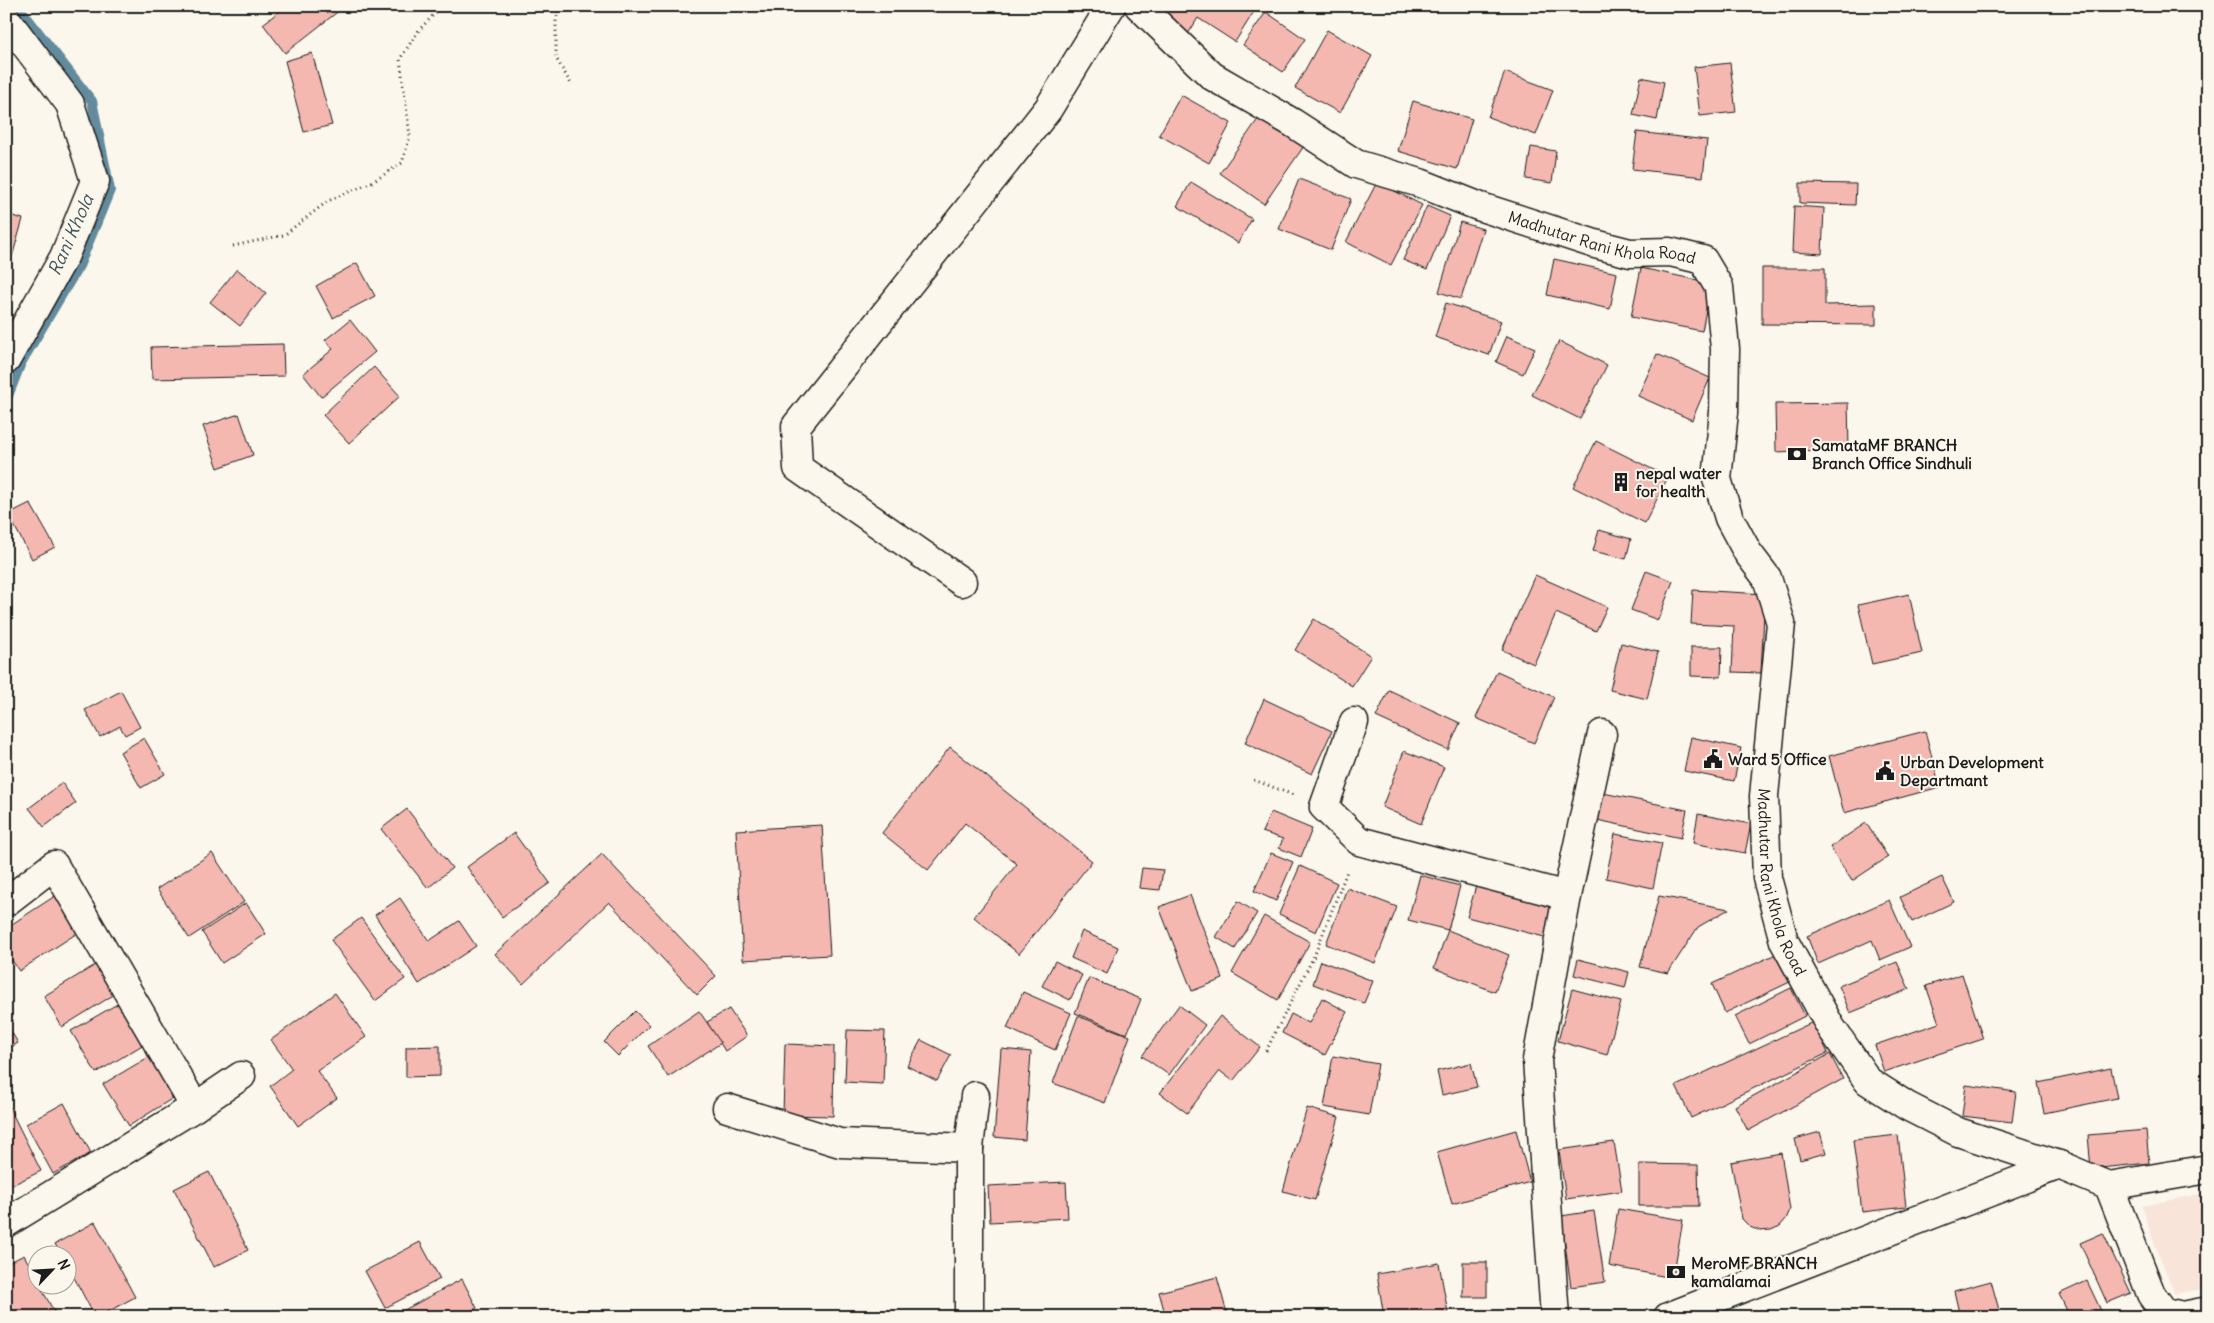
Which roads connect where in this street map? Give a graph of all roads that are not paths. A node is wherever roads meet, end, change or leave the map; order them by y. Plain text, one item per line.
1 (1111, 6) edge
2 (1139, 6) edge
3 (6, 19) edge
4 (6, 360) edge
5 (962, 582) dead end
6 (1354, 722) dead end
7 (1602, 734) dead end
8 (1568, 896) junction
9 (6, 902) edge
10 (241, 1076) dead end
11 (975, 1096) dead end
12 (195, 1107) junction
13 (726, 1108) dead end
14 (969, 1148) junction
15 (2059, 1165) junction
16 (2208, 1169) edge
17 (2109, 1186) junction
18 (6, 1223) edge
19 (2208, 1311) edge
20 (969, 1317) edge
21 (1555, 1317) edge
22 (1668, 1317) edge

1 - 5 street
2 - 15 street, Madhutar Rani Khola Road
3 - 4 street
6 - 8 street
7 - 8 street
8 - 21 street
9 - 12 street
10 - 12 street
11 - 14 street
12 - 18 street
13 - 14 street
14 - 20 street
15 - 17 street, Madhutar Rani Khola Road
15 - 22 street
16 - 17 street
17 - 19 street

